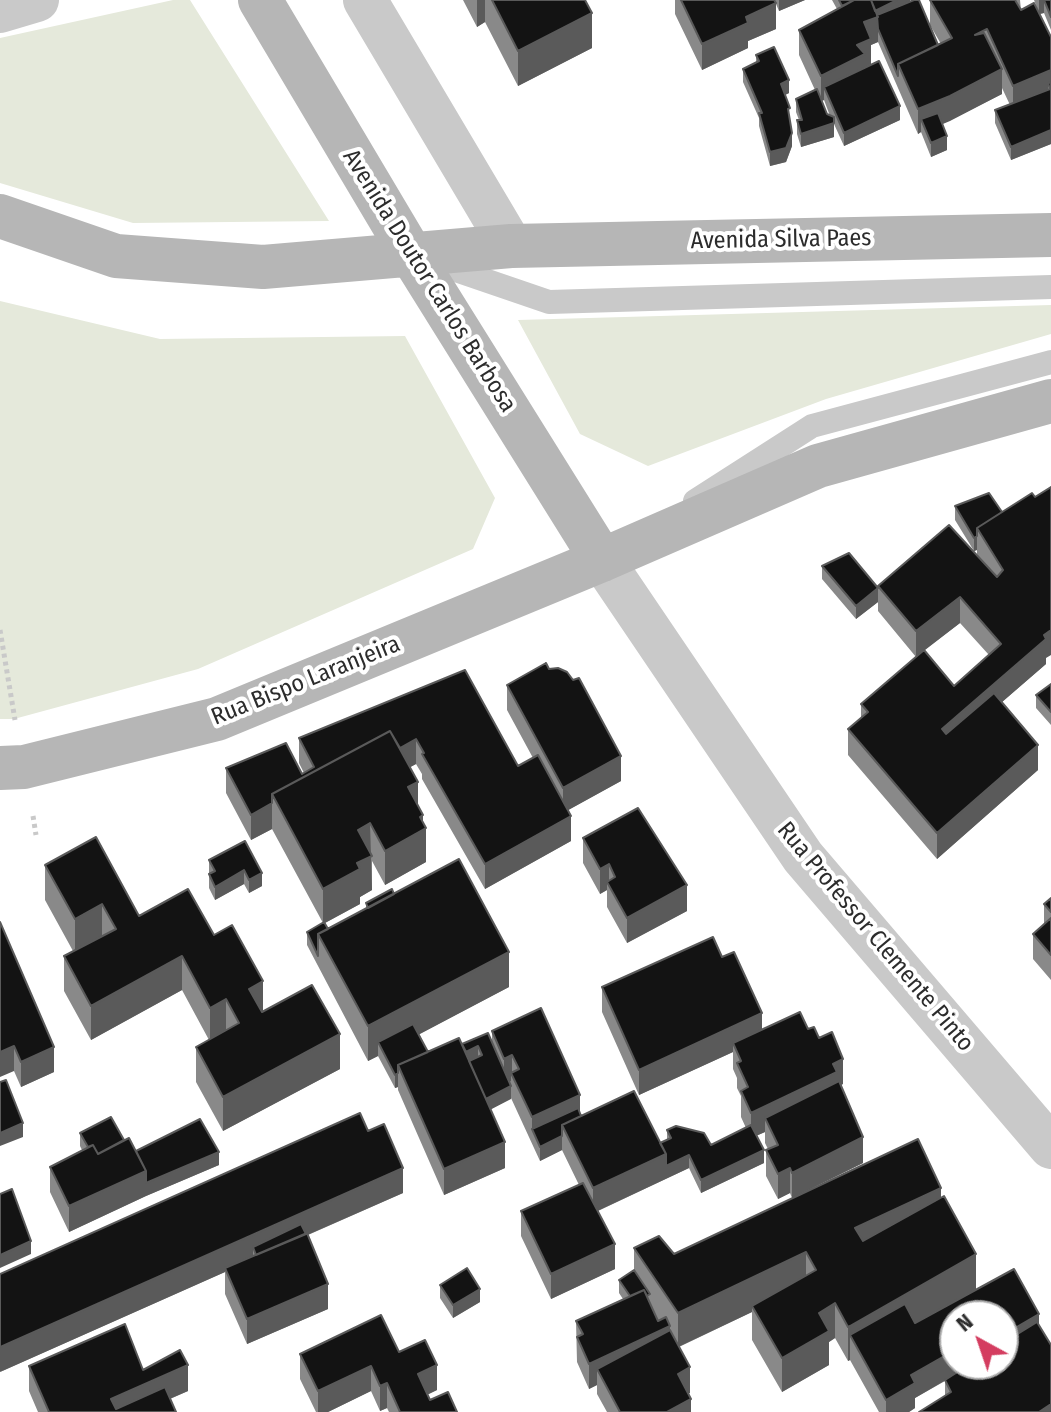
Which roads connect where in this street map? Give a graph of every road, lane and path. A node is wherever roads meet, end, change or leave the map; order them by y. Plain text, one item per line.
1 (37, 0) edge
2 (260, 0) edge
3 (365, 0) edge
4 (0, 11) edge
5 (0, 216) edge
6 (1051, 235) edge
7 (511, 246) junction
8 (411, 254) junction
9 (1051, 287) edge
10 (1051, 362) edge
11 (1051, 401) edge
12 (602, 560) junction
13 (0, 768) edge
14 (1051, 1147) edge

1 - 4 street
2 - 8 main road, Avenida Doutor Carlos Barbosa
3 - 7 street
5 - 8 main road, Avenida Silva Paes
6 - 7 main road, Avenida Silva Paes
7 - 8 main road, Avenida Silva Paes
8 - 9 lane
8 - 12 main road, Avenida Doutor Carlos Barbosa
10 - 12 lane
11 - 12 main road
12 - 13 main road, Rua Bispo Laranjeira
12 - 14 street, Rua Professor Clemente Pinto

